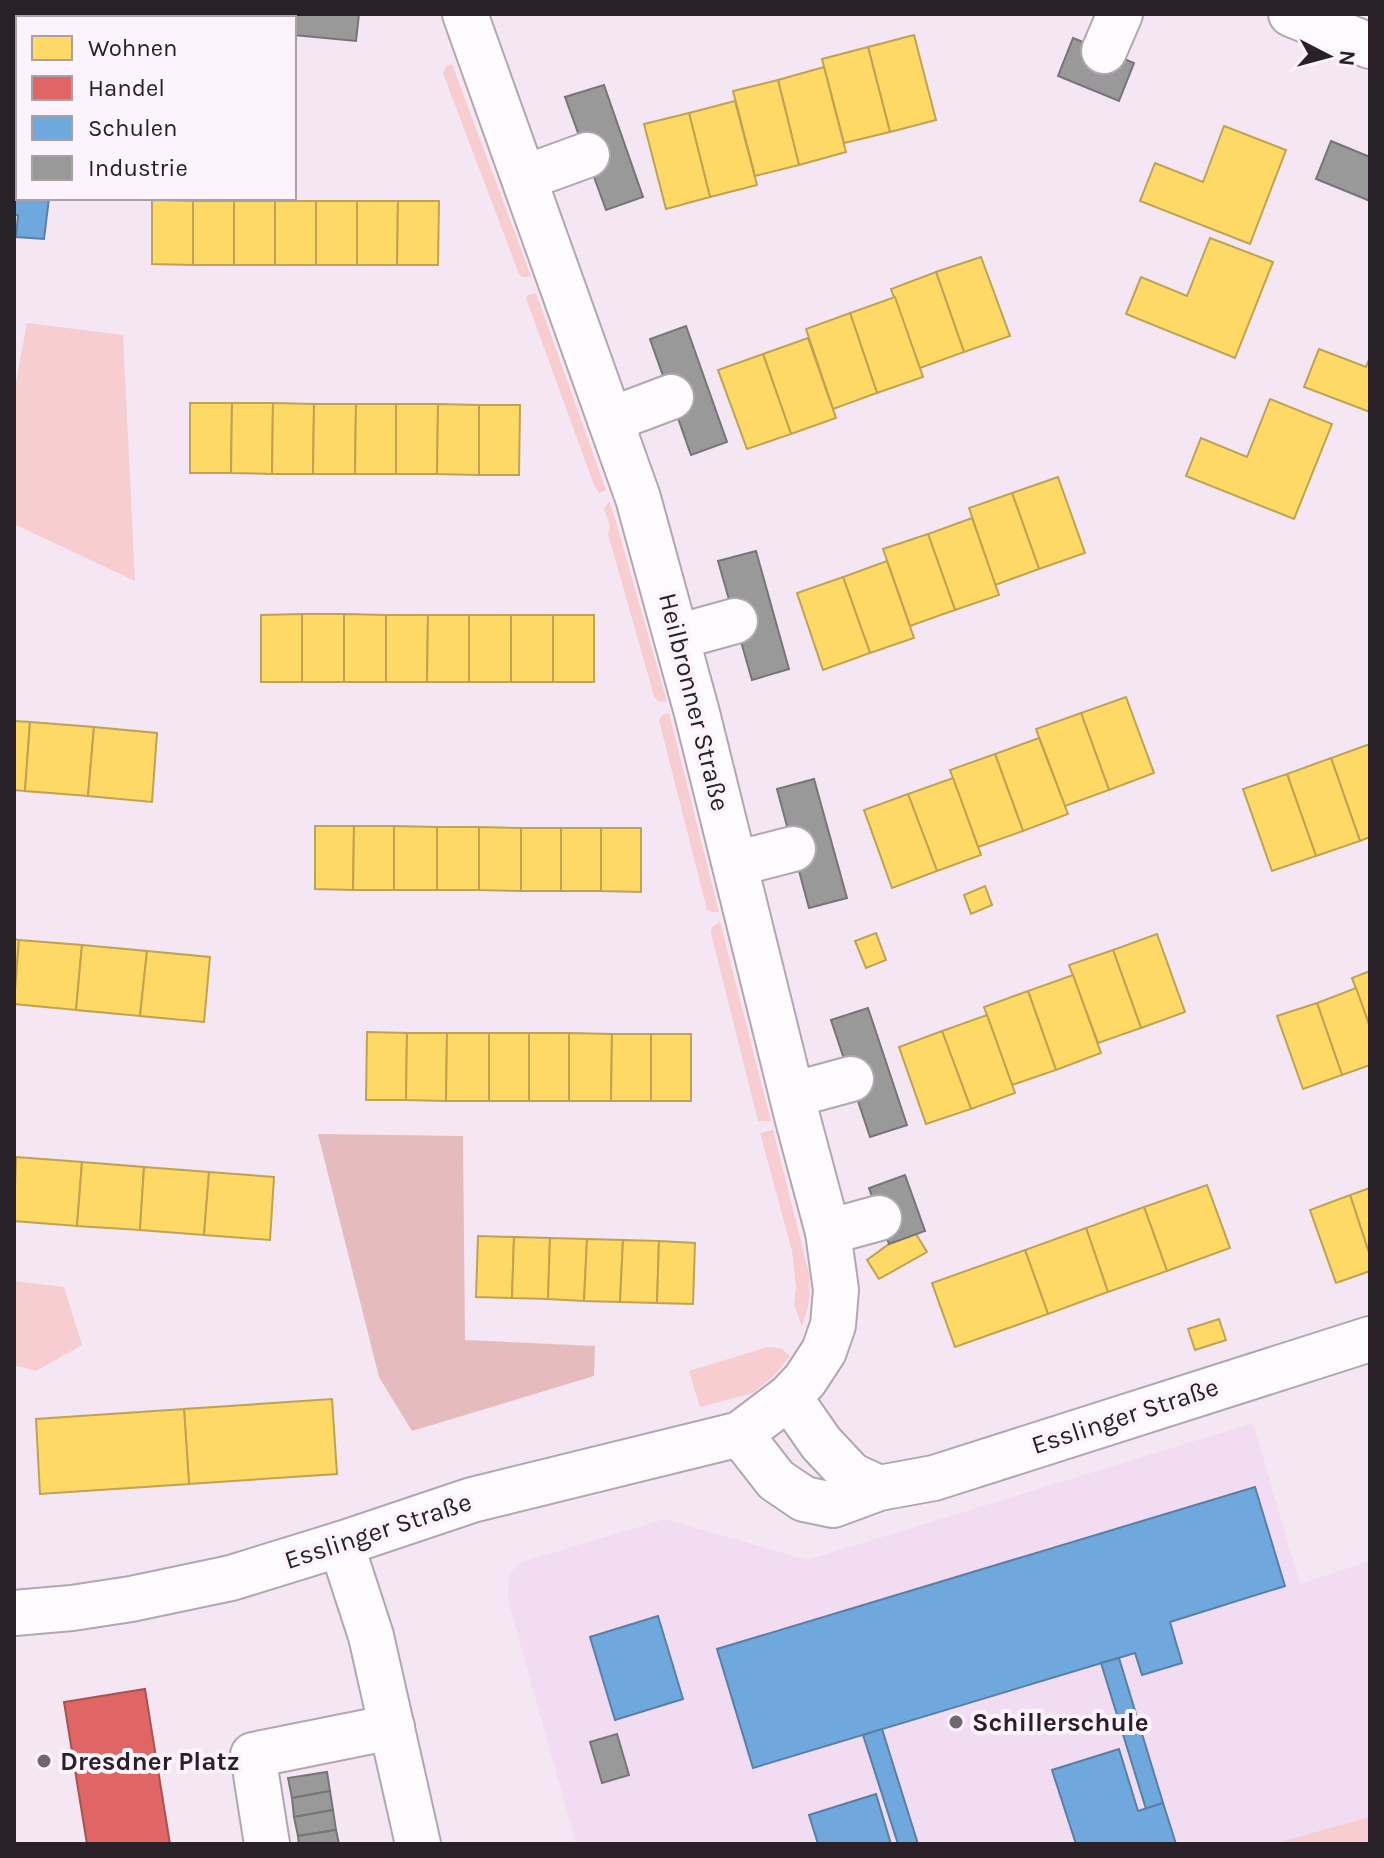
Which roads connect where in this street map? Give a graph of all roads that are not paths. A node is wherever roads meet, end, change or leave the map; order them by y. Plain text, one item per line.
1 (465, 14) edge
2 (1291, 14) edge
3 (1370, 46) edge
4 (587, 155) dead end
5 (524, 178) junction
6 (671, 397) dead end
7 (610, 420) junction
8 (735, 621) dead end
9 (677, 637) junction
10 (793, 849) dead end
11 (735, 864) junction
12 (851, 1079) dead end
13 (792, 1095) junction
14 (879, 1218) dead end
15 (828, 1232) junction
16 (1370, 1339) edge
17 (789, 1397) junction
18 (740, 1434) junction
19 (879, 1488) junction
20 (341, 1544) junction
21 (14, 1613) edge
22 (392, 1727) junction
23 (267, 1844) edge
24 (418, 1844) edge

1 - 5 street, Heilbronner Straße
2 - 3 street
4 - 5 street
5 - 7 street, Heilbronner Straße
6 - 7 street
7 - 9 street, Heilbronner Straße
8 - 9 street
9 - 11 street, Heilbronner Straße
10 - 11 street
11 - 13 street, Heilbronner Straße
12 - 13 street
13 - 15 street, Heilbronner Straße
14 - 15 street
15 - 17 street, Heilbronner Straße
16 - 19 street, Esslinger Straße
17 - 18 street, Esslinger Straße
17 - 19 street
18 - 19 street, Esslinger Straße
18 - 20 street, Esslinger Straße
20 - 21 street, Esslinger Straße
20 - 22 street
22 - 23 street
22 - 24 street

